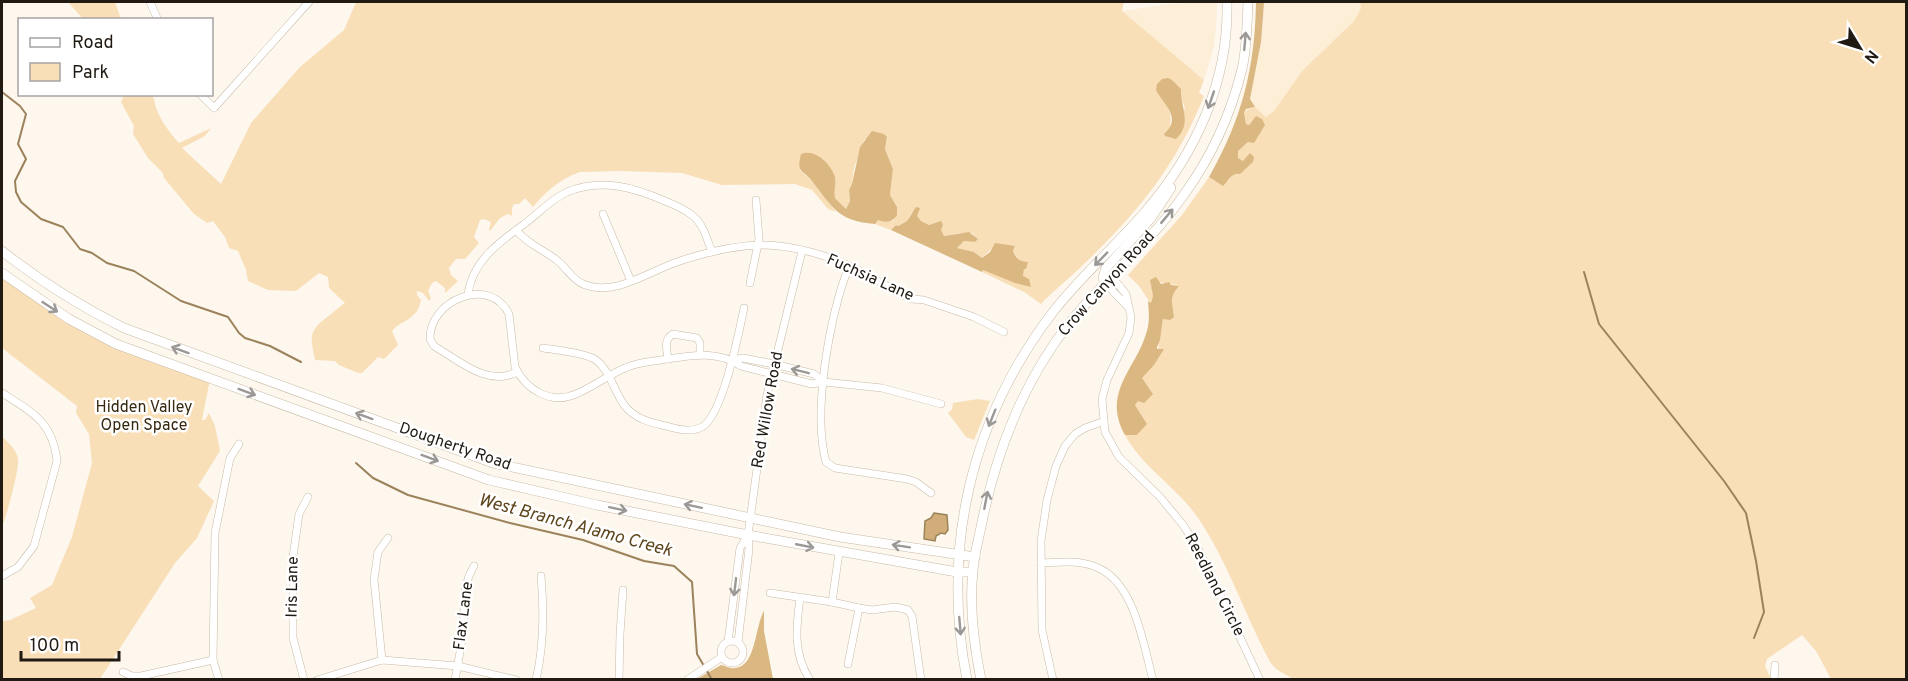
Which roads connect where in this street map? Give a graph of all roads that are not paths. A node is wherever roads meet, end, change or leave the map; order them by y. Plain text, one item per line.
1 (150, 2) edge
2 (309, 2) edge
3 (1227, 2) edge
4 (1248, 2) edge
5 (157, 18) edge
6 (202, 96) edge
7 (1175, 174) junction
8 (756, 200) dead end
9 (603, 214) dead end
10 (516, 230) junction
11 (758, 245) junction
12 (2, 251) edge
13 (802, 251) junction
14 (712, 252) junction
15 (849, 266) junction
16 (2, 273) edge
17 (1108, 280) junction
18 (632, 281) junction
19 (750, 283) dead end
20 (468, 294) junction
21 (744, 308) dead end
22 (1004, 332) dead end
23 (543, 348) dead end
24 (700, 354) junction
25 (668, 359) junction
26 (732, 360) junction
27 (774, 364) junction
28 (517, 372) junction
29 (772, 374) junction
30 (608, 376) junction
31 (824, 382) junction
32 (2, 393) edge
33 (941, 404) dead end
34 (1102, 422) junction
35 (239, 444) dead end
36 (931, 493) dead end
37 (308, 497) dead end
38 (750, 518) junction
39 (748, 535) junction
40 (388, 538) dead end
41 (839, 553) junction
42 (958, 555) junction
43 (975, 557) junction
44 (1041, 563) junction
45 (474, 566) dead end
46 (957, 572) junction
47 (972, 573) junction
48 (2, 576) edge
49 (541, 576) dead end
50 (623, 590) dead end
51 (770, 592) dead end
52 (800, 598) junction
53 (832, 602) junction
54 (859, 608) junction
55 (728, 642) junction
56 (738, 642) junction
57 (719, 659) junction
58 (213, 660) junction
59 (382, 660) junction
60 (848, 664) dead end
61 (1775, 665) dead end
62 (458, 666) junction
63 (123, 672) dead end
64 (219, 680) edge
65 (304, 680) edge
66 (317, 680) edge
67 (455, 680) edge
68 (516, 680) edge
69 (536, 680) edge
70 (619, 680) edge
71 (687, 680) edge
72 (810, 680) edge
73 (921, 680) edge
74 (966, 680) edge
75 (981, 680) edge
76 (1053, 680) edge
77 (1153, 680) edge
78 (1260, 680) edge
79 (1774, 680) edge

1 - 5 street
2 - 6 street
3 -> 7 main road, Crow Canyon Road
17 -> 4 main road, Crow Canyon Road
7 - 17 main road
7 -> 42 main road, Crow Canyon Road
8 - 11 street
9 - 18 street
10 - 14 street
10 - 18 street, Fuchsia Lane
10 - 20 street
11 - 13 street, Fuchsia Lane
11 - 14 street, Fuchsia Lane
11 - 19 street
38 -> 12 main road, Dougherty Road
13 - 15 street, Fuchsia Lane
13 - 27 street, Red Willow Road
14 - 18 street, Fuchsia Lane
15 - 22 street, Fuchsia Lane
15 - 31 street
16 -> 39 main road, Dougherty Road
17 - 34 street, Reedland Circle
43 -> 17 main road, Crow Canyon Road
20 - 28 street
20 - 28 street
21 - 26 street
23 - 30 street
24 - 25 street
24 - 25 street
24 - 26 street
25 - 30 street
26 - 27 street
26 - 29 street
26 - 30 street
27 - 29 street, Red Willow Road
31 -> 27 street
28 - 30 street
29 - 31 street
29 - 38 street, Red Willow Road
31 - 33 street
31 - 36 street
32 - 48 street
34 - 44 street
34 - 78 street, Reedland Circle
35 - 58 street
37 - 65 street, Iris Lane
38 - 39 street, Red Willow Road
42 -> 38 main road, Dougherty Road
39 -> 41 main road, Dougherty Road
39 -> 55 street, Red Willow Road
39 - 56 street, Red Willow Road
40 - 59 street
41 - 46 main road, Dougherty Road
41 - 53 street
42 - 43 main road, Dougherty Road
42 - 46 main road, Crow Canyon Road
43 - 47 main road, Crow Canyon Road
44 - 76 street
44 - 77 street
45 - 62 street, Flax Lane
46 - 47 main road, Dougherty Road
46 -> 74 main road, Crow Canyon Road
47 - 75 main road, Crow Canyon Road
49 - 69 street
50 - 70 street
51 - 52 street
52 - 53 street
52 - 72 street
53 - 54 street
54 - 60 street
54 - 73 street
55 - 56 street
55 - 57 street
56 - 57 street
57 - 71 street
58 - 63 street
58 - 64 street
59 - 62 street
59 - 66 street
61 - 79 street
62 - 67 street, Flax Lane
62 - 68 street

